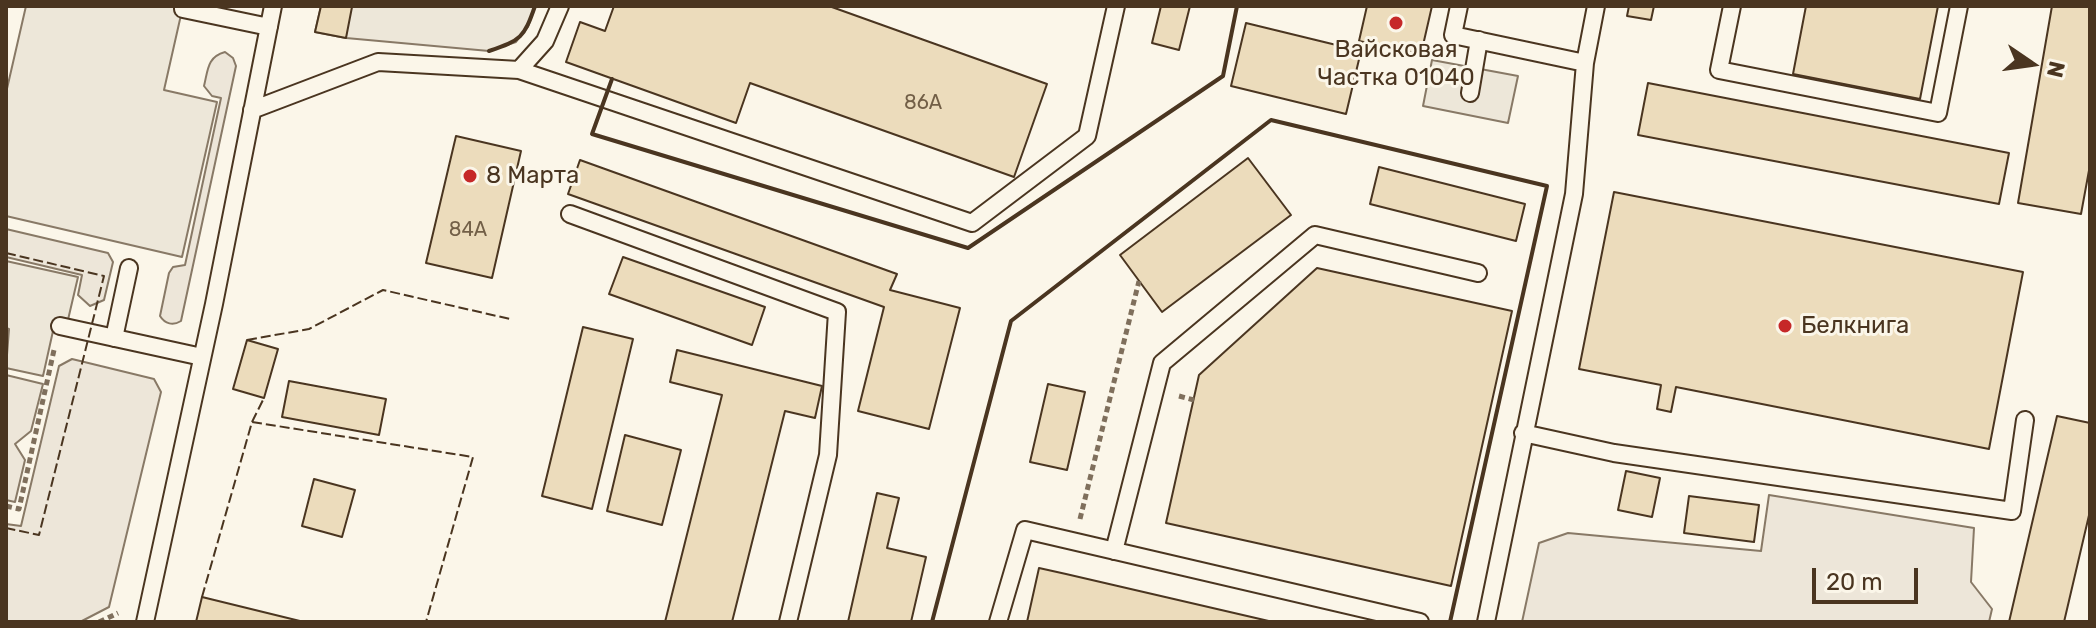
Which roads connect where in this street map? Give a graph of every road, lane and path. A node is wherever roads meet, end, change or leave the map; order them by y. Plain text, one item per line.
1 (273, 6) edge
2 (560, 6) edge
3 (1116, 6) edge
4 (1459, 6) edge
5 (1596, 6) edge
6 (1732, 6) edge
7 (1959, 6) edge
8 (183, 9) dead end
9 (269, 27) junction
10 (1479, 40) junction
11 (1585, 63) junction
12 (519, 70) junction
13 (1470, 93) dead end
14 (252, 110) junction
15 (570, 214) dead end
16 (129, 268) dead end
17 (1478, 273) dead end
18 (1139, 281) dead end
19 (60, 326) joint
20 (114, 338) junction
21 (202, 357) junction
22 (2025, 420) dead end
23 (1523, 433) junction
24 (6, 506) edge
25 (1074, 541) junction
26 (1114, 551) junction
27 (118, 613) dead end
28 (1352, 615) edge
29 (99, 622) edge
30 (145, 622) edge
31 (788, 622) edge
32 (998, 622) edge
33 (1420, 622) edge
34 (1486, 622) edge

1 - 9 lane
2 - 12 lane
3 - 12 lane
4 - 10 lane
5 - 11 lane
6 - 7 lane
8 - 9 lane
9 - 14 lane
10 - 11 lane
10 - 13 lane
11 - 23 lane
12 - 14 lane
14 - 21 lane
15 - 31 lane
16 - 20 lane
17 - 26 lane
18 - 25 path
19 - 20 lane
19 - 24 path
20 - 21 lane
21 - 30 lane
22 - 23 lane
23 - 34 lane
25 - 26 lane
25 - 32 lane
26 - 28 lane
27 - 29 path
28 - 33 lane

